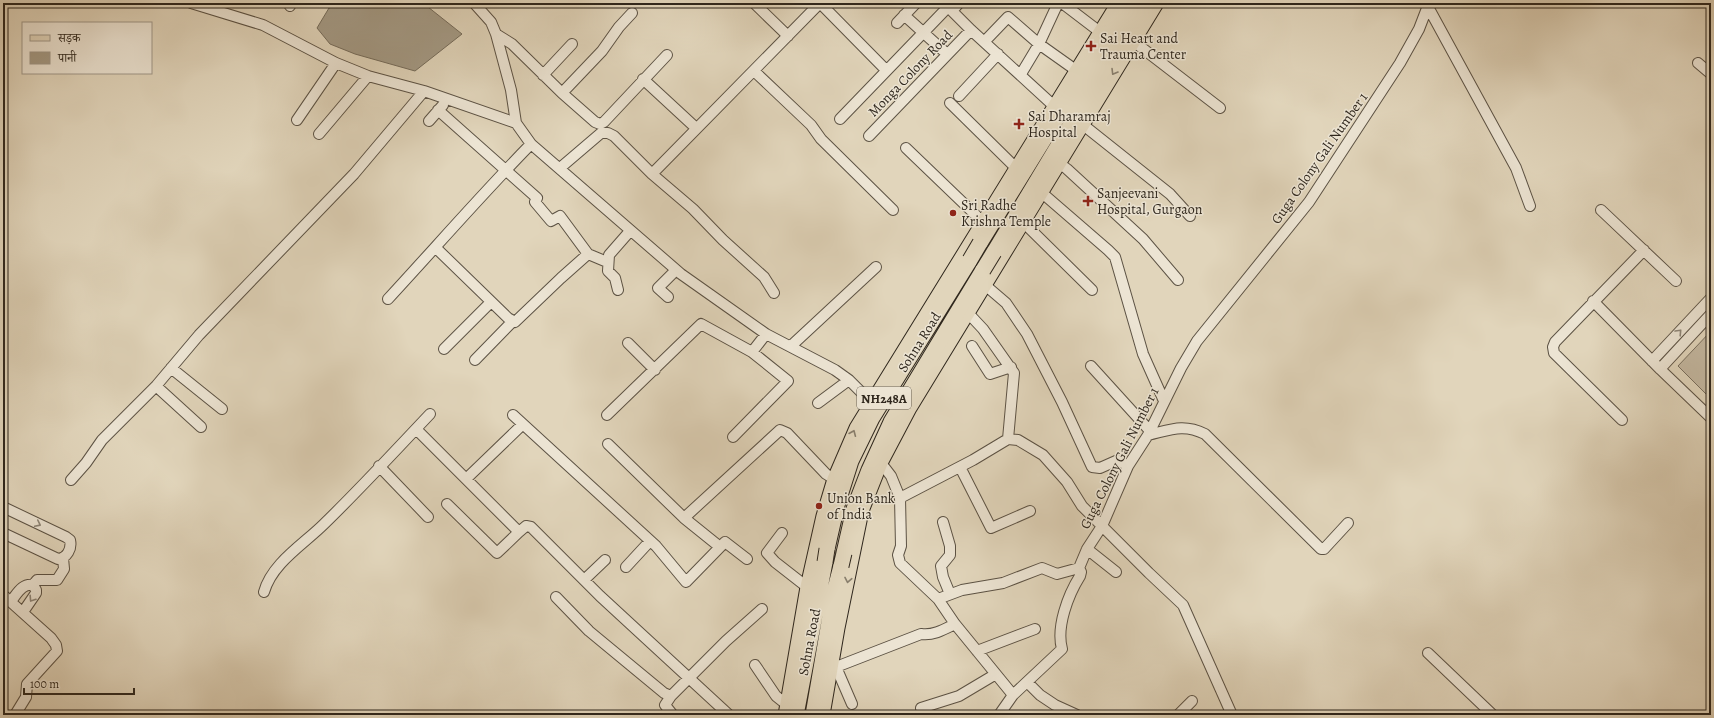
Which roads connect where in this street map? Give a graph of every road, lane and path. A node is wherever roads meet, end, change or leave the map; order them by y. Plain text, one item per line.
1 (191, 3) edge
2 (474, 3) edge
3 (754, 3) edge
4 (916, 3) edge
5 (959, 3) edge
6 (1058, 3) edge
7 (1062, 3) edge
8 (1118, 3) edge
9 (1128, 3) edge
10 (1144, 3) edge
11 (1156, 3) edge
12 (1428, 4) edge
13 (948, 7) edge
14 (632, 13) dead end
15 (904, 15) junction
16 (897, 23) dead end
17 (971, 30) junction
18 (923, 32) junction
19 (1100, 32) junction
20 (496, 34) junction
21 (788, 36) junction
22 (1133, 41) junction
23 (984, 42) junction
24 (572, 44) dead end
25 (1039, 44) junction
26 (947, 54) junction
27 (998, 54) junction
28 (666, 55) dead end
29 (336, 62) junction
30 (1698, 63) dead end
31 (886, 70) junction
32 (754, 71) junction
33 (1077, 71) junction
34 (1021, 74) junction
35 (1711, 74) edge
36 (543, 75) junction
37 (368, 76) junction
38 (643, 80) junction
39 (424, 91) junction
40 (562, 93) junction
41 (959, 96) dead end
42 (448, 99) junction
43 (950, 103) dead end
44 (1054, 106) junction
45 (1220, 108) dead end
46 (438, 110) junction
47 (840, 119) dead end
48 (297, 120) dead end
49 (429, 121) dead end
50 (516, 123) junction
51 (1082, 124) junction
52 (696, 128) junction
53 (319, 134) dead end
54 (869, 136) dead end
55 (531, 144) junction
56 (906, 148) dead end
57 (1058, 164) junction
58 (560, 168) junction
59 (1016, 168) junction
60 (505, 170) junction
61 (652, 174) junction
62 (1041, 192) junction
63 (1530, 206) dead end
64 (893, 210) dead end
65 (1601, 210) dead end
66 (1190, 216) dead end
67 (983, 222) junction
68 (1023, 222) junction
69 (630, 231) junction
70 (436, 248) junction
71 (972, 250) junction
72 (1644, 250) junction
73 (588, 254) junction
74 (607, 262) junction
75 (991, 262) junction
76 (876, 267) dead end
77 (676, 270) junction
78 (1178, 280) dead end
79 (1676, 281) dead end
80 (985, 285) junction
81 (618, 290) dead end
82 (1092, 290) dead end
83 (774, 293) dead end
84 (668, 297) dead end
85 (1711, 298) edge
86 (388, 299) dead end
87 (1593, 301) junction
88 (491, 302) junction
89 (968, 313) junction
90 (1711, 314) edge
91 (513, 321) junction
92 (766, 334) junction
93 (628, 343) dead end
94 (791, 346) junction
95 (972, 346) dead end
96 (444, 350) dead end
97 (752, 352) junction
98 (475, 360) dead end
99 (1652, 361) junction
100 (1091, 366) dead end
101 (1011, 367) junction
102 (171, 368) junction
103 (1660, 369) junction
104 (655, 370) junction
105 (849, 380) junction
106 (156, 386) junction
107 (1164, 401) junction
108 (871, 402) junction
109 (818, 403) dead end
110 (222, 410) dead end
111 (430, 414) dead end
112 (513, 415) dead end
113 (607, 415) dead end
114 (1711, 418) edge
115 (1622, 420) dead end
116 (522, 424) junction
117 (201, 427) dead end
118 (416, 429) junction
119 (1149, 433) junction
120 (733, 437) dead end
121 (1008, 439) junction
122 (608, 444) dead end
123 (881, 463) junction
124 (379, 466) junction
125 (1128, 466) junction
126 (960, 467) junction
127 (466, 479) junction
128 (834, 479) junction
129 (72, 480) dead end
130 (900, 498) junction
131 (447, 504) dead end
132 (3, 507) edge
133 (1030, 511) dead end
134 (428, 517) dead end
135 (684, 518) junction
136 (943, 522) dead end
137 (1348, 523) dead end
138 (1102, 526) junction
139 (520, 532) junction
140 (3, 533) edge
141 (782, 534) dead end
142 (650, 541) junction
143 (720, 547) junction
144 (1087, 549) junction
145 (822, 554) junction
146 (63, 558) junction
147 (747, 558) dead end
148 (605, 560) dead end
149 (845, 560) junction
150 (626, 567) dead end
151 (1079, 568) junction
152 (1116, 572) dead end
153 (584, 580) junction
154 (33, 585) junction
155 (807, 587) junction
156 (264, 592) dead end
157 (950, 594) junction
158 (556, 597) dead end
159 (7, 598) edge
160 (938, 599) junction
161 (762, 608) dead end
162 (23, 612) junction
163 (955, 624) junction
164 (1035, 629) dead end
165 (977, 651) junction
166 (1428, 653) dead end
167 (755, 665) dead end
168 (834, 667) junction
169 (996, 674) junction
170 (688, 678) junction
171 (1027, 682) junction
172 (1013, 695) junction
173 (671, 696) junction
174 (1192, 700) dead end
175 (852, 704) dead end
176 (922, 708) dead end
177 (789, 711) edge
178 (15, 715) edge
179 (673, 715) edge
180 (729, 715) edge
181 (813, 715) edge
182 (823, 715) edge
183 (999, 715) edge
184 (1077, 715) edge
185 (1178, 715) edge
186 (1232, 715) edge
187 (1494, 715) edge

1 - 29 street
2 - 20 street
3 - 21 street
4 - 15 street
5 - 13 street
6 - 25 street
7 - 19 street
8 - 19 main road
9 - 71 highway, Sohna Road / NH248A
10 - 75 highway, Sohna Road / NH248A
11 - 22 main road
12 - 63 street
12 - 107 street, Guga Colony Gali Number 1
13 - 17 street, Monga Colony Road
13 - 18 street
14 - 40 street
15 - 16 street
15 - 18 street
17 - 23 street, Monga Colony Road
17 - 26 street, Monga Colony Road
18 - 26 street
18 - 31 street
19 - 33 main road
20 - 36 street
20 - 50 street
21 - 31 street
21 - 32 street
22 - 45 street
22 -> 51 main road
23 - 25 street
23 - 27 street, Monga Colony Road
24 - 36 street
25 - 33 street
25 - 34 street
26 - 54 street, Monga Colony Road
27 - 34 street, Monga Colony Road
27 - 41 street
28 - 38 street
29 - 37 street
29 - 48 street
30 - 35 street
31 - 47 street
32 - 52 street
32 - 64 street
33 - 44 main road
34 - 44 street, Monga Colony Road
36 - 40 street
37 - 39 street
37 - 53 street
38 - 40 street
38 - 52 street
39 - 42 street
39 - 102 street
42 - 46 street
42 - 50 street
43 - 59 street
44 - 59 main road
46 - 49 street
46 - 60 street
50 - 55 street
51 - 57 main road
51 - 66 street
52 - 61 street
55 - 58 street
55 - 60 street
56 - 67 street
57 - 62 main road
57 - 78 street
58 - 61 street
58 - 69 street
59 - 67 main road
60 - 70 street
60 - 73 street
61 - 83 street
62 - 68 main road
62 - 107 street
65 - 72 street
67 - 71 main road
68 - 75 main road
68 - 82 street
69 - 74 street
69 - 77 street
70 - 86 street
70 - 88 street
71 - 75 main road
71 - 108 main road
71 - 145 highway, Sohna Road / NH248A
72 - 79 street
72 - 87 street
73 - 74 street
73 - 91 street
74 - 81 street
75 - 80 main road
75 - 149 highway, Sohna Road / NH248A
76 - 94 street
77 - 84 street
77 - 92 street
80 - 89 main road
80 - 125 street
99 -> 85 street
87 - 99 street
87 - 115 street
88 - 91 street
88 - 96 street
89 - 101 street
89 - 123 main road
90 - 103 street
91 - 98 street
92 - 94 street
92 - 97 street
93 - 104 street
94 - 105 street
95 - 101 street
97 - 104 street
97 - 120 street
99 - 103 street
100 - 119 street
101 - 121 street
102 - 106 street
102 - 110 street
103 - 114 street
104 - 113 street
105 - 108 street
105 - 109 street
106 - 117 street
106 - 129 street
107 - 119 street, Guga Colony Gali Number 1
128 -> 108 main road
111 - 118 street
112 - 116 street
116 - 127 street
116 - 142 street
118 - 124 street
118 - 127 street
119 - 125 street, Guga Colony Gali Number 1
119 - 137 street
121 - 126 street
121 - 138 street
122 - 135 street
123 - 130 street
123 - 149 main road
124 - 134 street
124 - 156 street
125 - 138 street, Guga Colony Gali Number 1
126 - 130 street
126 - 133 street
127 - 139 street
128 - 135 street
128 - 145 main road
130 - 160 street
131 - 139 street
132 -> 146 street
135 - 143 street
136 - 157 street
138 - 144 street, Guga Colony Gali Number 1
138 - 186 street
139 - 153 street
140 - 146 street
141 - 155 street
142 - 143 street
142 - 150 street
143 - 147 street
144 - 151 street, Guga Colony Gali Number 1
144 - 152 street
145 - 149 main road
145 - 155 main road
145 - 177 highway, Sohna Road / NH248A
146 - 154 street
148 - 153 street
149 -> 168 main road
149 - 181 highway, Sohna Road / NH248A
151 - 157 street
151 - 171 street, Guga Colony Gali Number 1
153 - 170 street
154 - 159 street
154 -> 162 street
155 - 177 main road
157 - 160 street
158 - 173 street
159 - 162 street
160 - 163 street
161 - 170 street
162 - 178 street
163 - 165 street
163 - 168 street
164 - 165 street
165 - 169 street
166 - 187 street
167 - 177 street
168 - 175 street
168 - 182 main road
169 - 172 street
169 - 176 street
170 - 173 street
170 - 180 street
171 - 172 street, Guga Colony Gali Number 1
171 - 184 street
172 - 183 street, Guga Colony Gali Number 1
173 - 179 street
174 - 185 street

